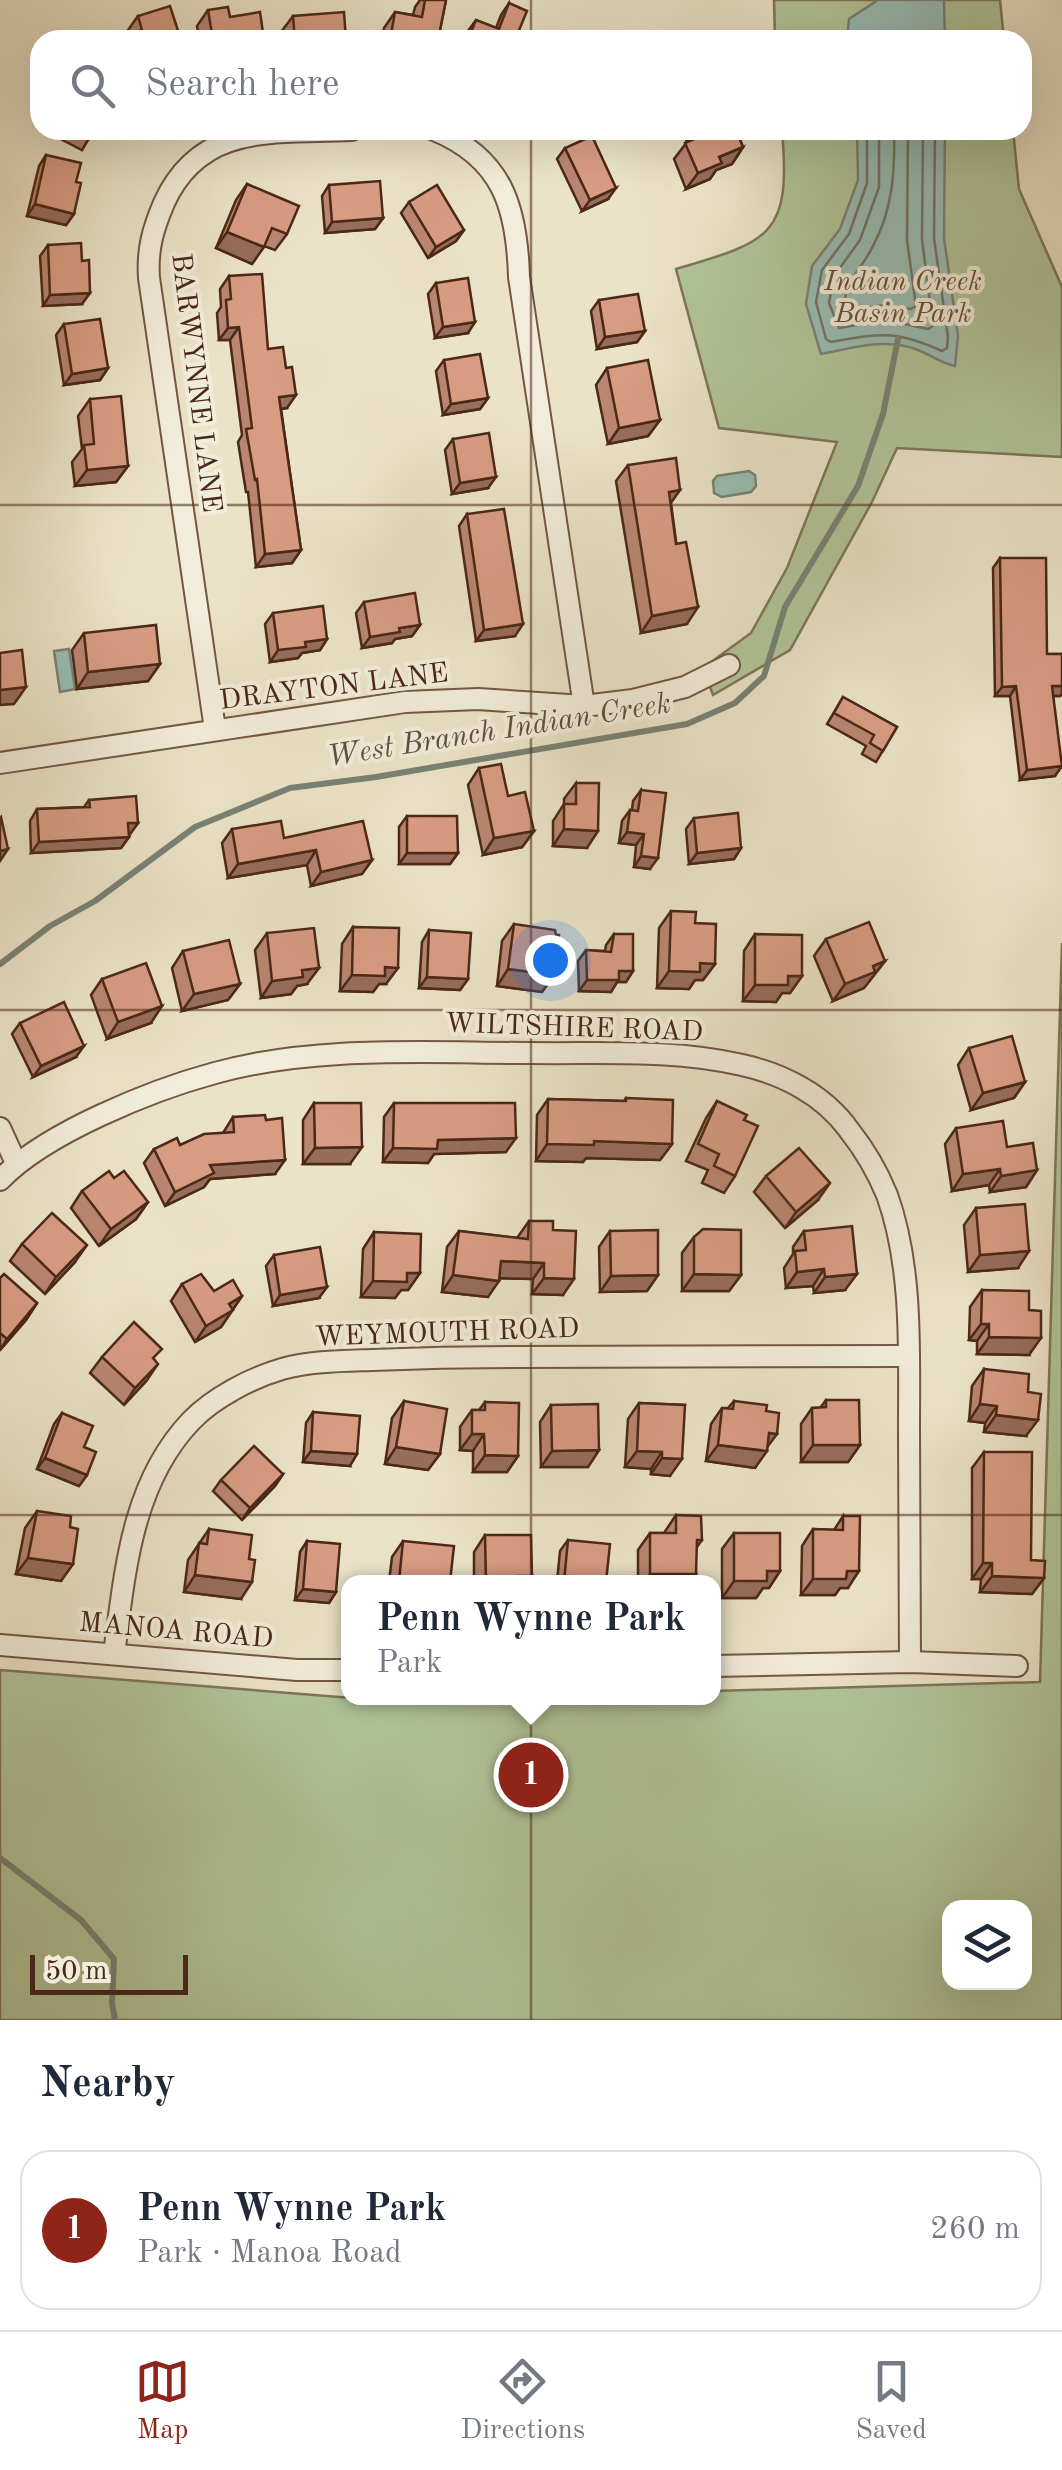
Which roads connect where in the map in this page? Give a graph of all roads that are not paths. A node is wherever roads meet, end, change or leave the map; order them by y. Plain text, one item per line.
1 (227, 140) edge
2 (454, 140) edge
3 (729, 665) dead end
4 (584, 706) junction
5 (216, 729) junction
6 (0, 762) edge
7 (0, 1128) edge
8 (16, 1163) junction
9 (0, 1180) edge
10 (909, 1356) junction
11 (0, 1646) edge
12 (114, 1654) junction
13 (910, 1662) junction
14 (721, 1666) edge
15 (1017, 1666) dead end
16 (341, 1670) edge

1 - 5 street, BARWYNNE LANE
2 - 4 street
3 - 4 street, DRAYTON LANE
4 - 5 street, DRAYTON LANE
5 - 6 street, DRAYTON LANE
7 - 8 street
8 - 9 street, WILTSHIRE ROAD
8 - 10 street, WILTSHIRE ROAD
10 - 12 street, WEYMOUTH ROAD
10 - 13 street, WILTSHIRE ROAD
11 - 12 street, MANOA ROAD
12 - 16 street, MANOA ROAD
13 - 14 street
13 - 15 street

